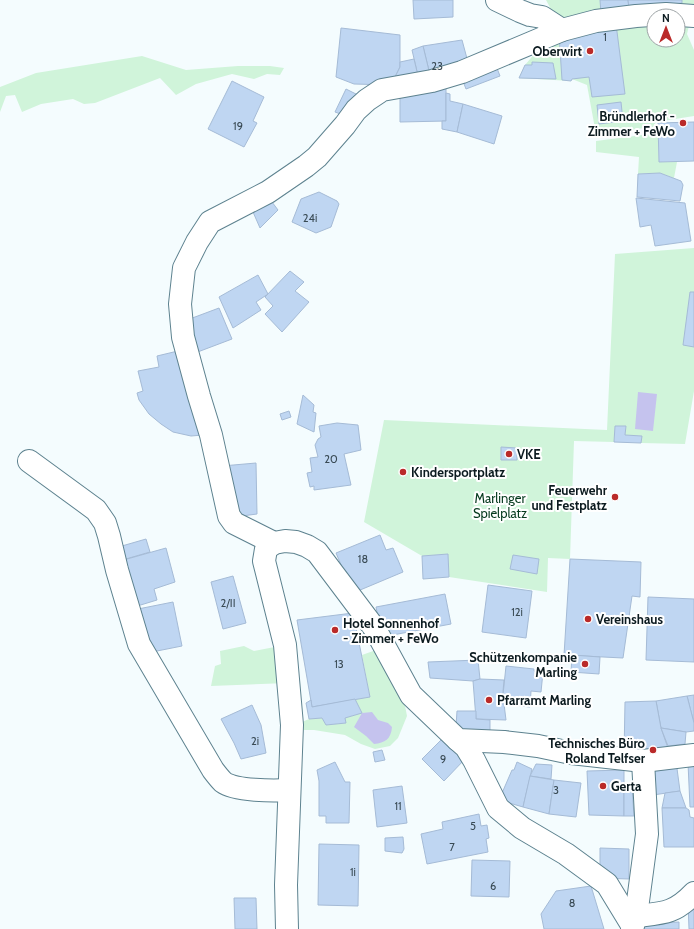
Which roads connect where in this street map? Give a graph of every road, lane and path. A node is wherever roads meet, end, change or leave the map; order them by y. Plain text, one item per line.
1 (497, 0) edge
2 (694, 16) edge
3 (562, 30) junction
4 (29, 461) dead end
5 (274, 543) junction
6 (458, 740) junction
7 (694, 755) edge
8 (643, 761) junction
9 (289, 790) junction
10 (694, 893) edge
11 (634, 923) edge
12 (286, 929) edge

1 - 3 street
2 - 3 street
3 - 5 street
4 - 9 street
5 - 6 street
5 - 9 street
6 - 8 street
6 - 11 street
7 - 8 street
8 - 11 street
9 - 12 street
10 - 11 street

